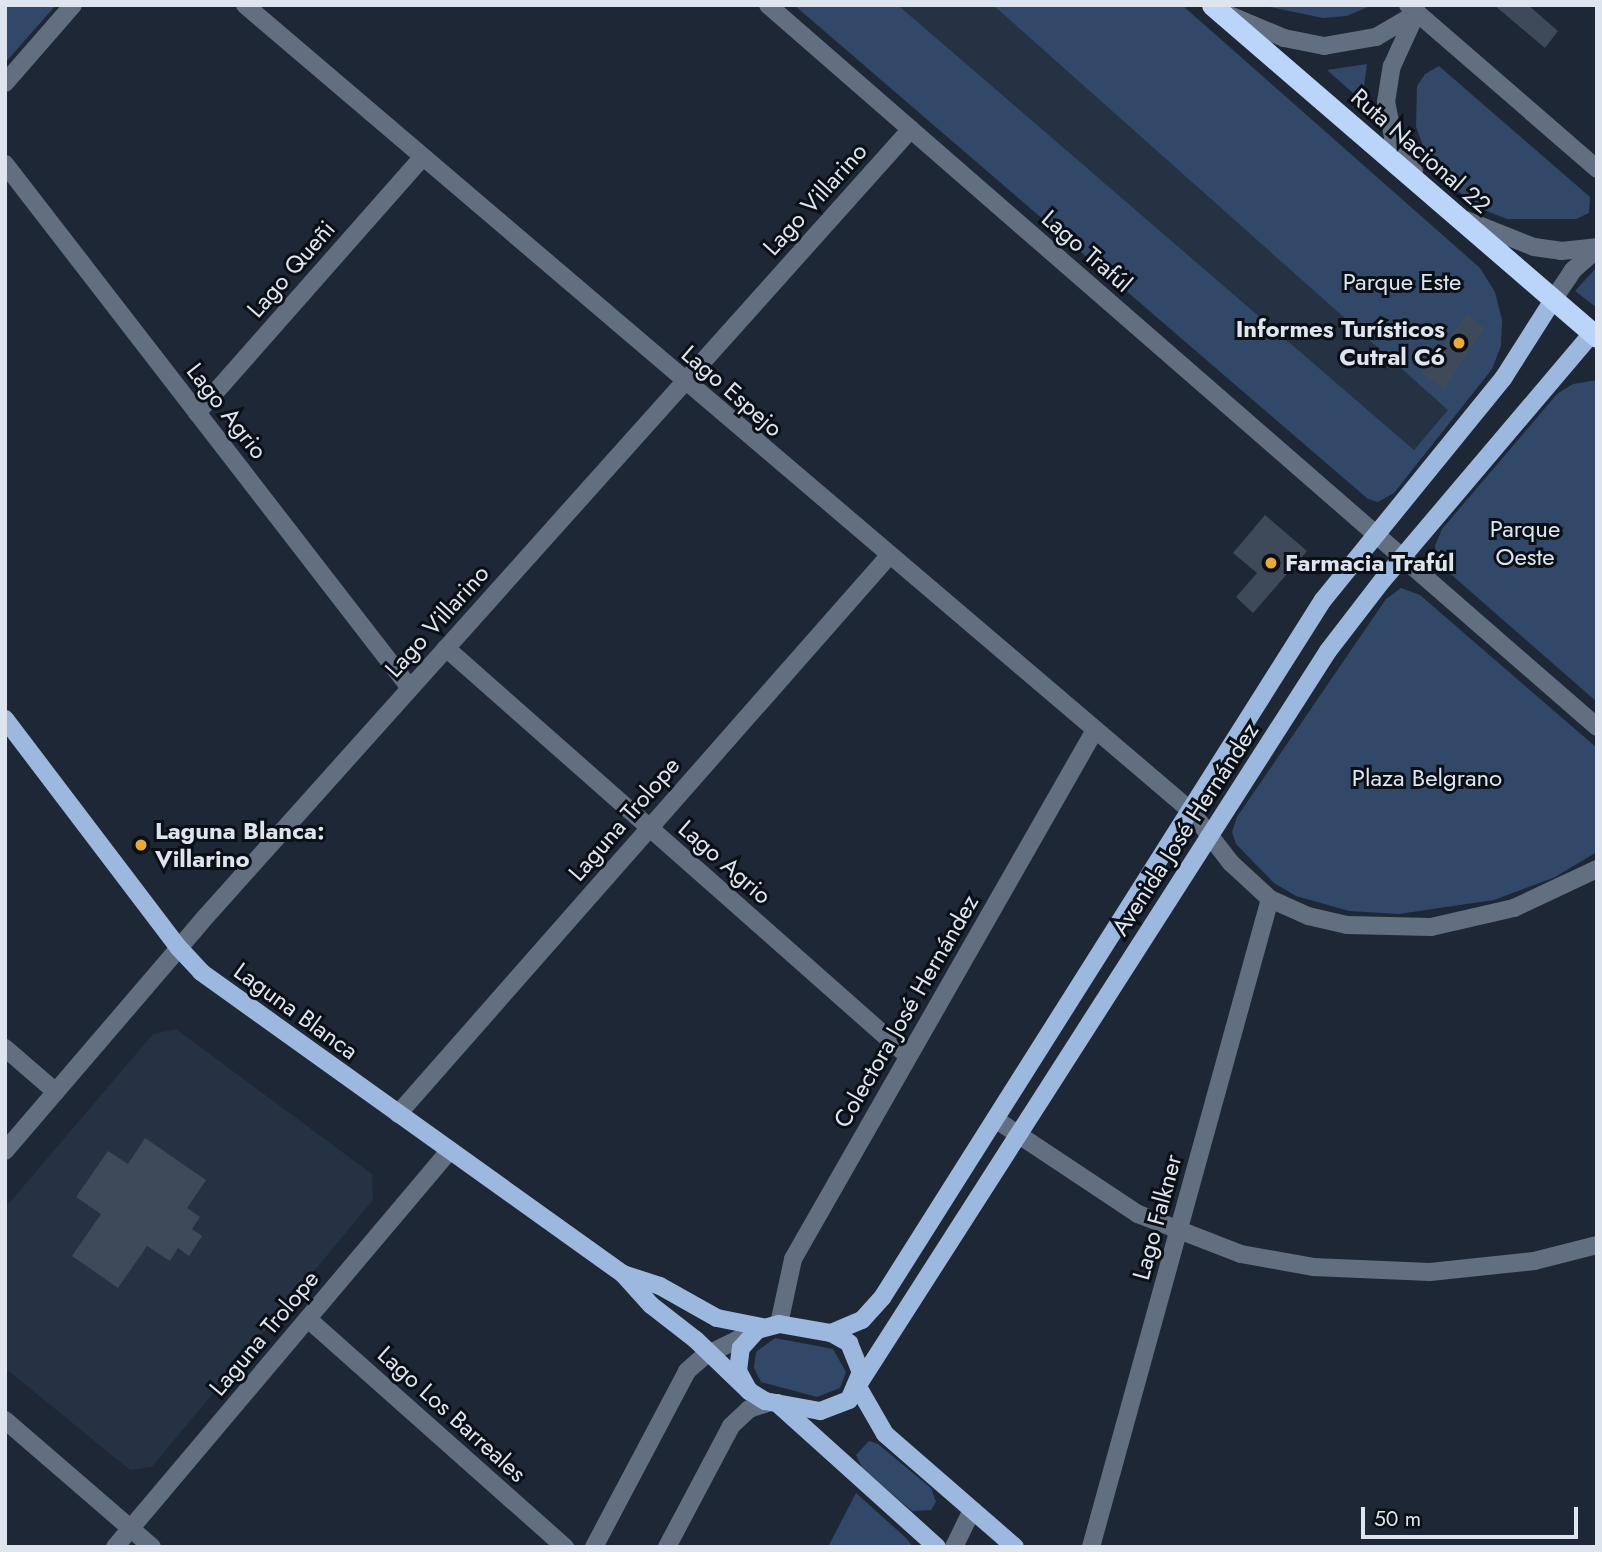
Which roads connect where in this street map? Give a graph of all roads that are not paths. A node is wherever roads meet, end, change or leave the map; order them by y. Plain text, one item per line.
1 (73, 5) edge
2 (245, 5) edge
3 (768, 5) edge
4 (1214, 7) edge
5 (1415, 8) edge
6 (5, 83) edge
7 (911, 129) junction
8 (422, 158) junction
9 (5, 164) edge
10 (1597, 169) edge
11 (1436, 198) junction
12 (1455, 215) junction
13 (1597, 248) edge
14 (1553, 300) junction
15 (1595, 333) edge
16 (684, 382) junction
17 (198, 413) junction
18 (1374, 533) junction
19 (888, 557) junction
20 (1402, 557) junction
21 (446, 648) junction
22 (410, 688) junction
23 (5, 719) edge
24 (1597, 727) edge
25 (1094, 730) junction
26 (1190, 810) junction
27 (649, 828) junction
28 (1210, 836) junction
29 (1597, 869) edge
30 (1270, 900) junction
31 (179, 948) junction
32 (5, 1048) edge
33 (908, 1056) junction
34 (56, 1092) junction
35 (398, 1114) junction
36 (995, 1118) junction
37 (1018, 1135) junction
38 (450, 1150) junction
39 (5, 1151) edge
40 (1178, 1233) junction
41 (1597, 1245) edge
42 (623, 1274) junction
43 (307, 1319) junction
44 (766, 1327) junction
45 (831, 1333) junction
46 (710, 1353) junction
47 (859, 1385) junction
48 (750, 1391) junction
49 (774, 1403) junction
50 (5, 1420) edge
51 (972, 1510) junction
52 (131, 1528) junction
53 (115, 1547) edge
54 (152, 1547) edge
55 (565, 1547) edge
56 (594, 1547) edge
57 (667, 1547) edge
58 (937, 1547) edge
59 (954, 1547) edge
60 (1015, 1547) edge
61 (1091, 1547) edge

1 - 6 street
2 - 8 street, Lago Espejo
3 - 7 street, Lago Trafúl
4 - 5 street
4 - 11 highway, Ruta Nacional 22
5 - 10 street
5 - 11 street
7 - 16 street, Lago Villarino
7 - 18 street, Lago Trafúl
8 - 16 street, Lago Espejo
8 - 17 street, Lago Queñi
9 - 17 street, Lago Agrio
11 - 12 highway, Ruta Nacional 22
12 - 13 street
12 - 14 highway, Ruta Nacional 22
13 - 14 street
14 - 15 highway, Ruta Nacional 22
14 - 18 main road, Avenida José Hernández
15 - 20 main road, Avenida José Hernández
16 - 19 street, Lago Espejo
16 - 21 street, Lago Villarino
17 - 22 street, Lago Agrio
18 - 20 street, Lago Trafúl
18 - 26 main road, Avenida José Hernández
19 - 25 street, Lago Espejo
19 - 27 street, Laguna Trolope
20 - 24 street, Lago Trafúl
20 - 28 main road, Avenida José Hernández
21 - 22 street, Lago Villarino
21 - 27 street, Lago Agrio
22 - 31 street, Lago Villarino
23 - 31 main road, Laguna Blanca
25 - 26 street, Lago Espejo
25 - 33 street, Colectora José Hernández
26 - 28 street, Lago Espejo
26 - 36 main road, Avenida José Hernández
27 - 33 street, Lago Agrio
27 - 35 street, Laguna Trolope
28 - 30 street, Lago Espejo
28 - 37 main road, Avenida José Hernández
29 - 30 street, Lago Espejo
30 - 40 street, Lago Falkner
31 - 34 street, Lago Villarino
31 - 35 main road, Laguna Blanca
32 - 34 street
33 - 44 street, Colectora José Hernández
34 - 39 street, Lago Villarino
35 - 38 main road, Laguna Blanca
36 - 37 street
36 - 45 main road, Avenida José Hernández
37 - 40 street
37 - 47 main road, Avenida José Hernández
38 - 42 main road, Laguna Blanca
38 - 43 street, Laguna Trolope
40 - 41 street
40 - 61 street, Lago Falkner
42 - 44 main road, Laguna Blanca
42 - 46 main road, Laguna Blanca
43 - 52 street, Laguna Trolope
43 - 55 street, Lago Los Barreales
44 - 45 main road
44 - 46 street
44 - 48 main road
45 - 47 main road
46 - 48 main road, Laguna Blanca
46 - 56 street
47 - 49 main road, Avenida José Hernández
47 - 51 main road
48 - 49 main road, Avenida José Hernández
49 - 57 street
49 - 58 main road
50 - 52 street
51 - 59 street
51 - 60 main road
52 - 53 street, Laguna Trolope
52 - 54 street

